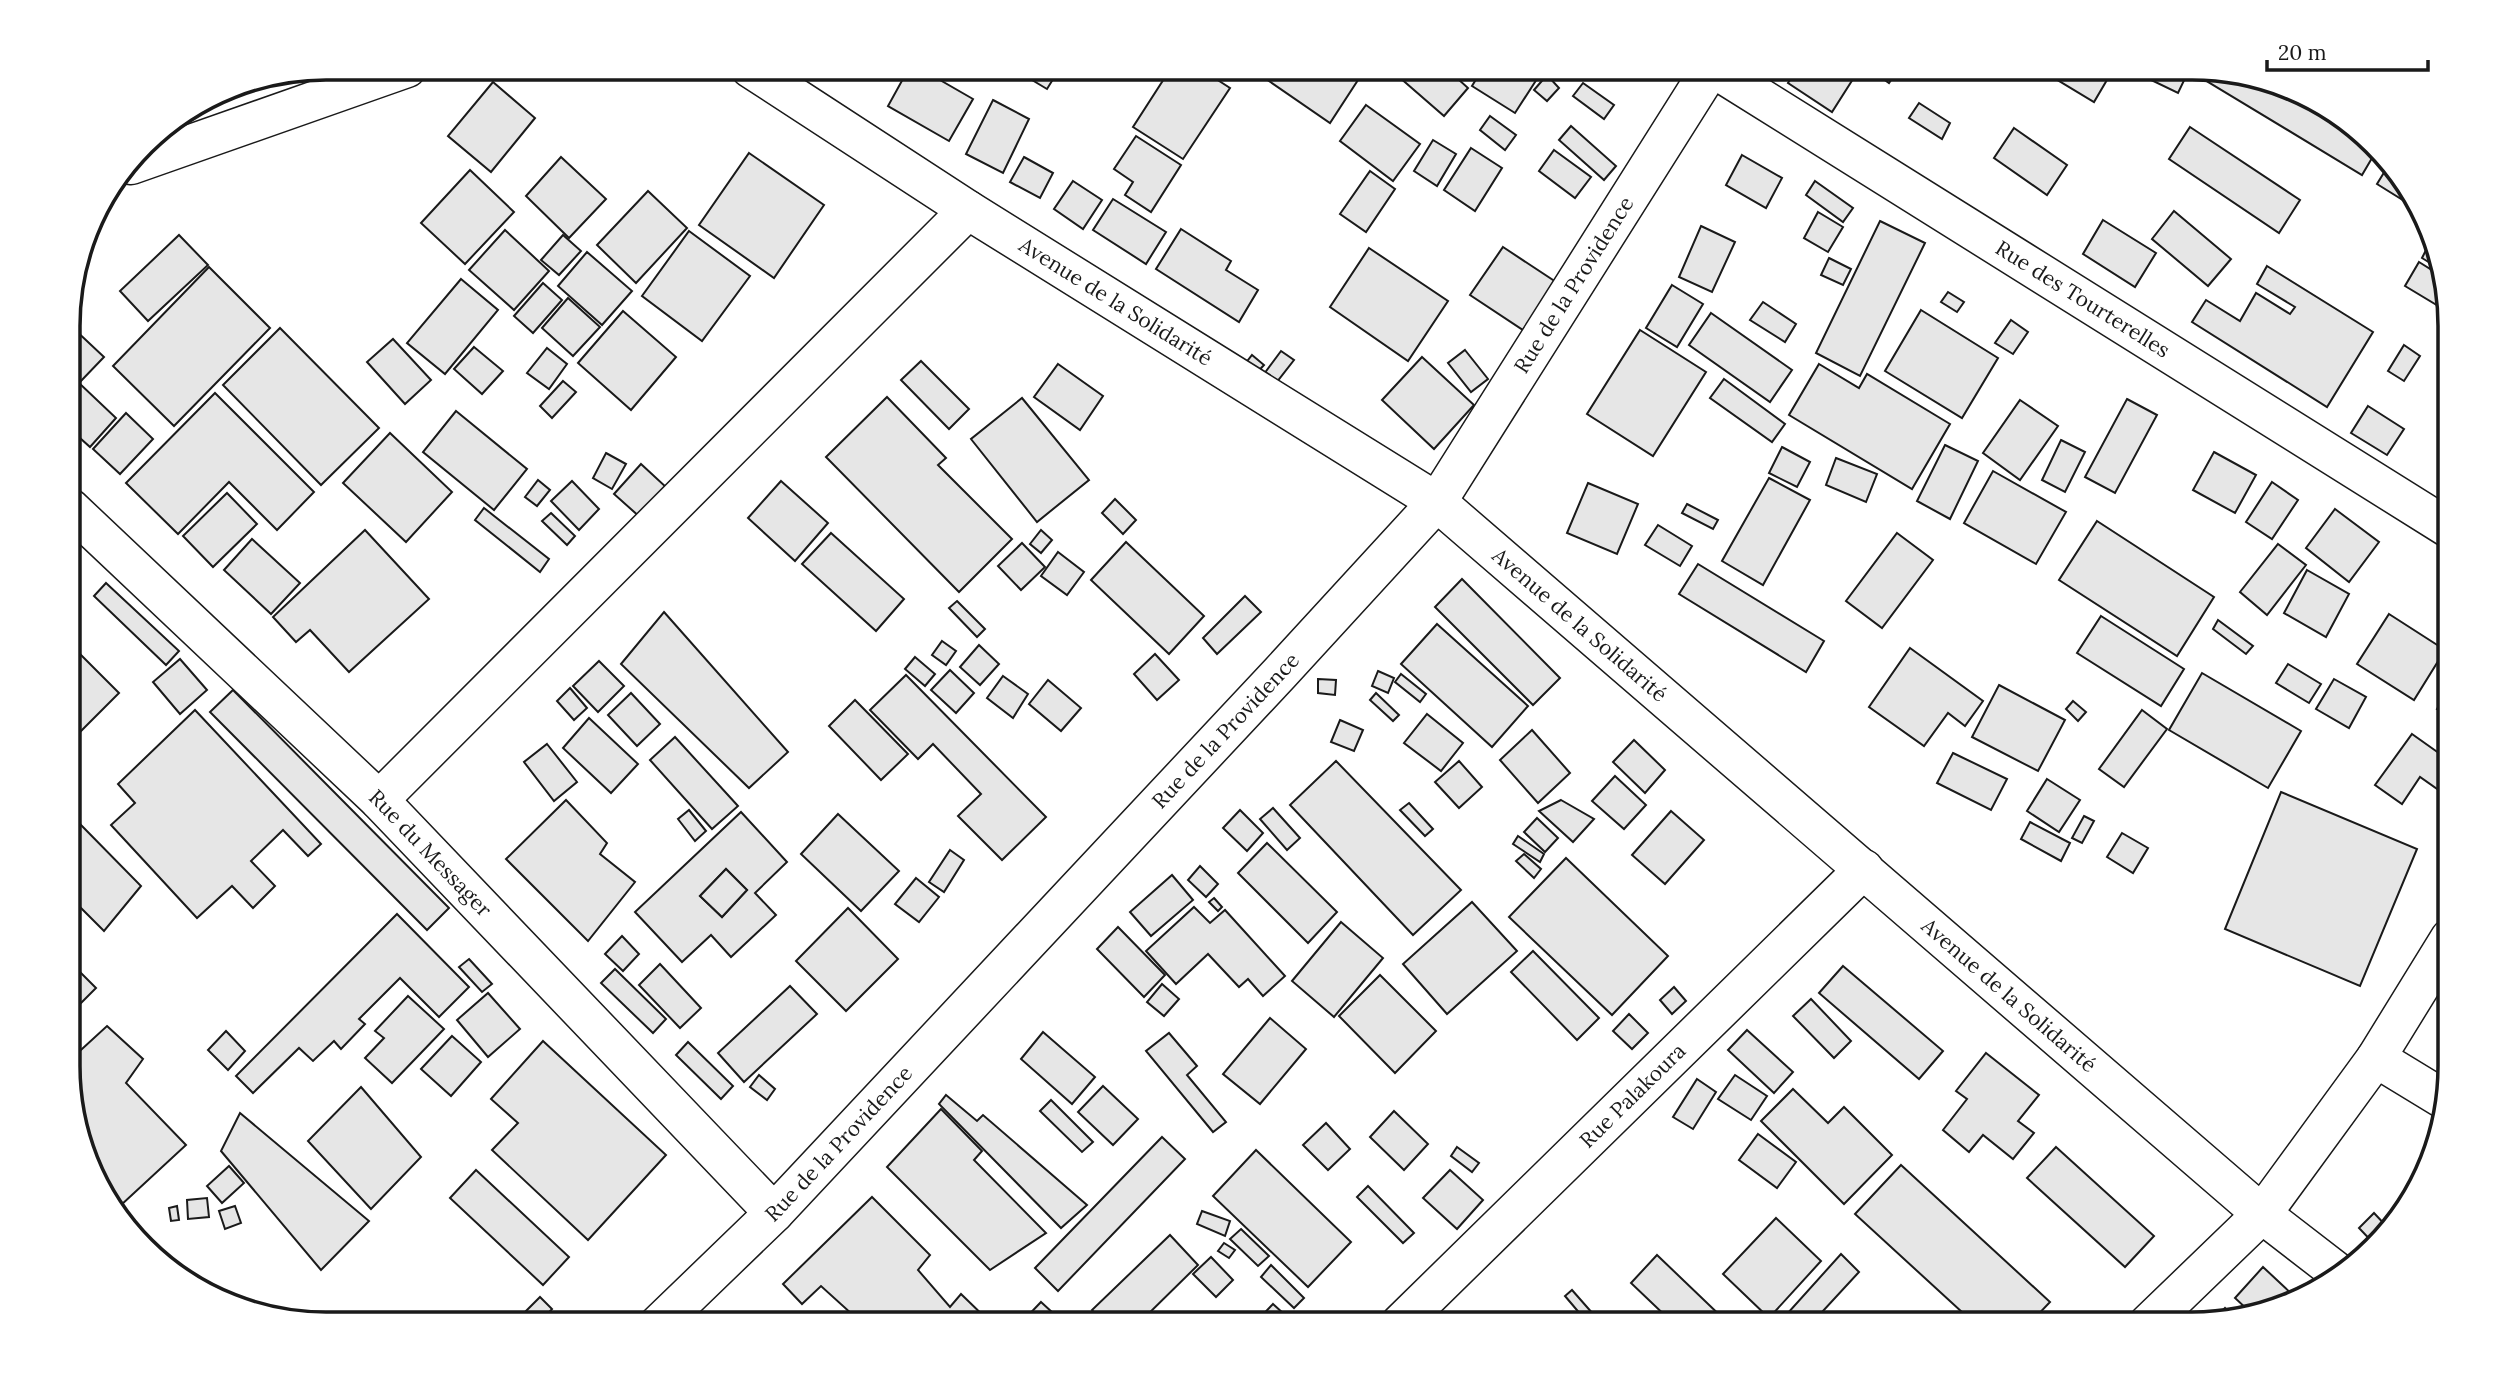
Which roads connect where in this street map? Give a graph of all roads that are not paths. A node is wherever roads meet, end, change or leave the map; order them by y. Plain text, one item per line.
1 (1704, 80) edge
2 (1732, 80) edge
3 (370, 81) edge
4 (770, 81) edge
5 (146, 160) edge
6 (968, 210) junction
7 (1437, 502) junction
8 (81, 518) edge
9 (2438, 522) edge
10 (379, 800) junction
11 (1864, 869) junction
12 (2438, 957) edge
13 (2376, 1058) junction
14 (2436, 1095) edge
15 (774, 1213) junction
16 (2262, 1214) junction
17 (2333, 1269) edge
18 (671, 1312) edge
19 (1412, 1312) edge
20 (2160, 1312) edge

1 - 7 street, Rue de la Providence
2 - 9 street, Rue des Tourterelles
3 - 5 street
4 - 6 street, Avenue de la Solidarité
6 - 7 street, Avenue de la Solidarité
6 - 10 street
7 - 11 street, Avenue de la Solidarité
7 - 15 street, Rue de la Providence
8 - 10 street, Rue du Messager
10 - 15 street, Rue du Messager
11 - 16 street, Avenue de la Solidarité
11 - 19 street, Rue Palakoura
12 - 13 street
13 - 14 street
13 - 16 street
15 - 18 street, Rue de la Providence
16 - 17 street, Avenue de la Solidarité
16 - 20 street

